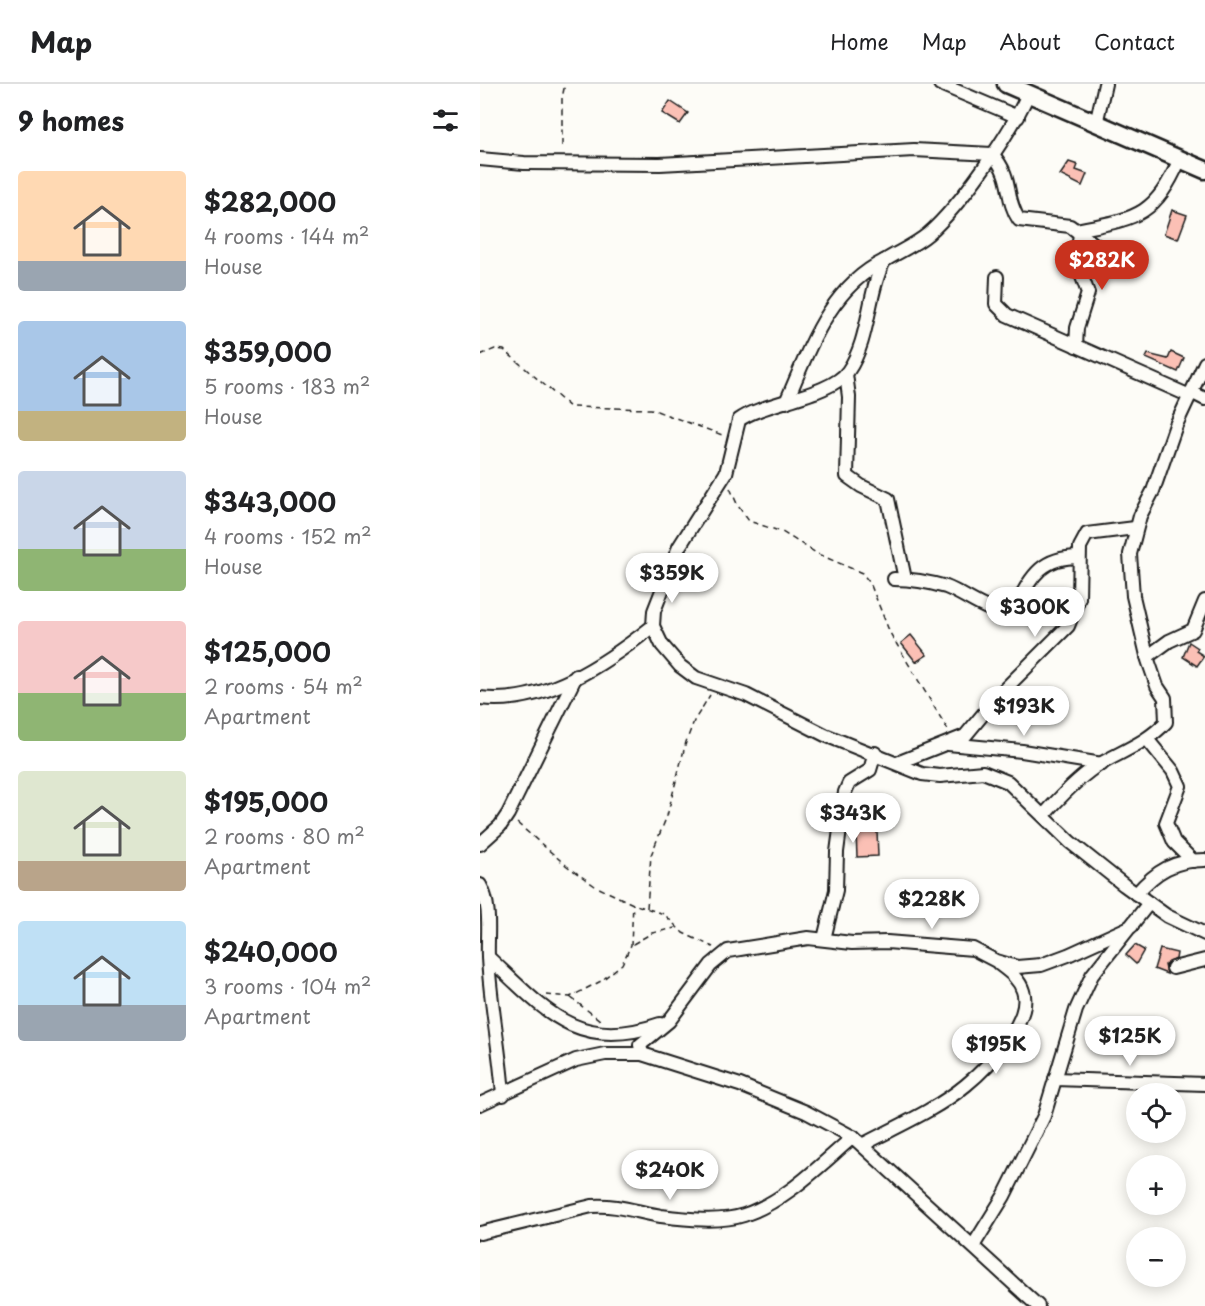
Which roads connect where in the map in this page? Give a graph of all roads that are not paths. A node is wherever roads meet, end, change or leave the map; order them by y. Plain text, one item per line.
1 (940, 84) edge
2 (1006, 84) edge
3 (1105, 84) edge
4 (1028, 94) junction
5 (1018, 117) junction
6 (1096, 124) junction
7 (992, 154) junction
8 (480, 159) edge
9 (1180, 159) junction
10 (1205, 170) edge
11 (1078, 231) junction
12 (1114, 259) dead end
13 (884, 261) junction
14 (997, 277) dead end
15 (1076, 346) junction
16 (1205, 363) edge
17 (846, 374) junction
18 (1190, 394) junction
19 (1205, 399) edge
20 (786, 402) junction
21 (1135, 528) junction
22 (1079, 557) junction
23 (1205, 601) edge
24 (653, 626) junction
25 (1148, 657) junction
26 (576, 676) junction
27 (480, 698) edge
28 (1147, 739) junction
29 (949, 742) junction
30 (875, 753) junction
31 (897, 763) junction
32 (1102, 764) junction
33 (1044, 815) junction
34 (480, 844) edge
35 (1199, 860) edge
36 (480, 885) edge
37 (1136, 894) junction
38 (1149, 903) junction
39 (1132, 926) junction
40 (1205, 934) edge
41 (824, 939) junction
42 (488, 957) junction
43 (1205, 960) edge
44 (996, 961) junction
45 (1173, 968) dead end
46 (669, 1021) junction
47 (642, 1054) junction
48 (1055, 1080) junction
49 (1205, 1084) edge
50 (502, 1095) junction
51 (480, 1104) edge
52 (857, 1141) junction
53 (480, 1233) edge
54 (973, 1246) junction
55 (1038, 1306) edge

1 - 5 street
2 - 4 main road
3 - 6 street
4 - 5 street
4 - 6 main road
5 - 7 street
6 - 9 main road
7 - 8 street
7 - 11 street
7 - 13 street
9 - 10 main road
9 - 11 street
11 - 12 street
11 - 15 street
13 - 17 street
13 - 20 street
14 - 15 street
15 - 18 street
16 - 18 street
17 - 20 street
17 - 22 street
18 - 19 street
18 - 21 street
20 - 24 street
21 - 22 street
21 - 25 street
22 - 29 street
23 - 25 street
24 - 26 street
24 - 30 street
25 - 28 street
26 - 27 street
26 - 34 street
28 - 32 street
28 - 35 street
29 - 31 street
29 - 32 street
30 - 31 street
30 - 41 street
31 - 33 street
32 - 33 street
33 - 37 street
35 - 37 street
36 - 42 street
37 - 38 street
38 - 39 street
38 - 40 street
39 - 44 street
39 - 48 street
41 - 44 street
41 - 46 street
42 - 46 street
42 - 50 street
43 - 45 street
44 - 52 street
46 - 47 street
47 - 50 street
47 - 52 street
48 - 49 street
48 - 54 street
50 - 51 street
52 - 53 street
52 - 54 street
54 - 55 street

